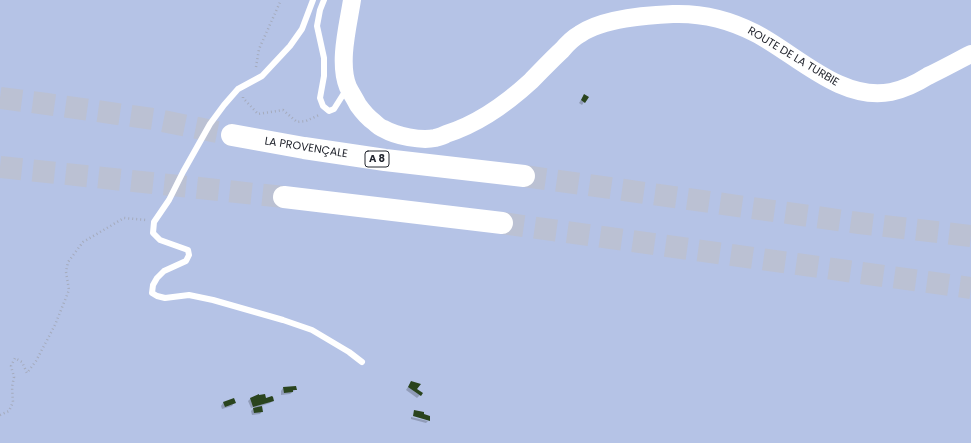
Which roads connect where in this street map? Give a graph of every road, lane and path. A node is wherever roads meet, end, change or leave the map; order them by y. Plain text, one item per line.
1 (281, 0) edge
2 (313, 0) edge
3 (324, 0) edge
4 (352, 0) edge
5 (971, 54) edge
6 (254, 81) junction
7 (243, 86) junction
8 (348, 86) junction
9 (329, 111) junction
10 (232, 135) tunnel mouth
11 (524, 176) tunnel mouth
12 (284, 197) tunnel mouth
13 (154, 222) junction
14 (502, 223) tunnel mouth
15 (362, 362) dead end
16 (0, 415) edge

1 - 6 path
2 - 6 lane
3 - 9 lane
4 - 8 main road, ROUTE DE LA TURBIE
5 - 8 main road, ROUTE DE LA TURBIE
6 - 7 lane
7 - 9 path
7 - 13 lane
8 - 9 lane
10 - 11 highway, LA PROVENÇALE / A 8
12 - 14 highway
13 - 15 lane
13 - 16 path

